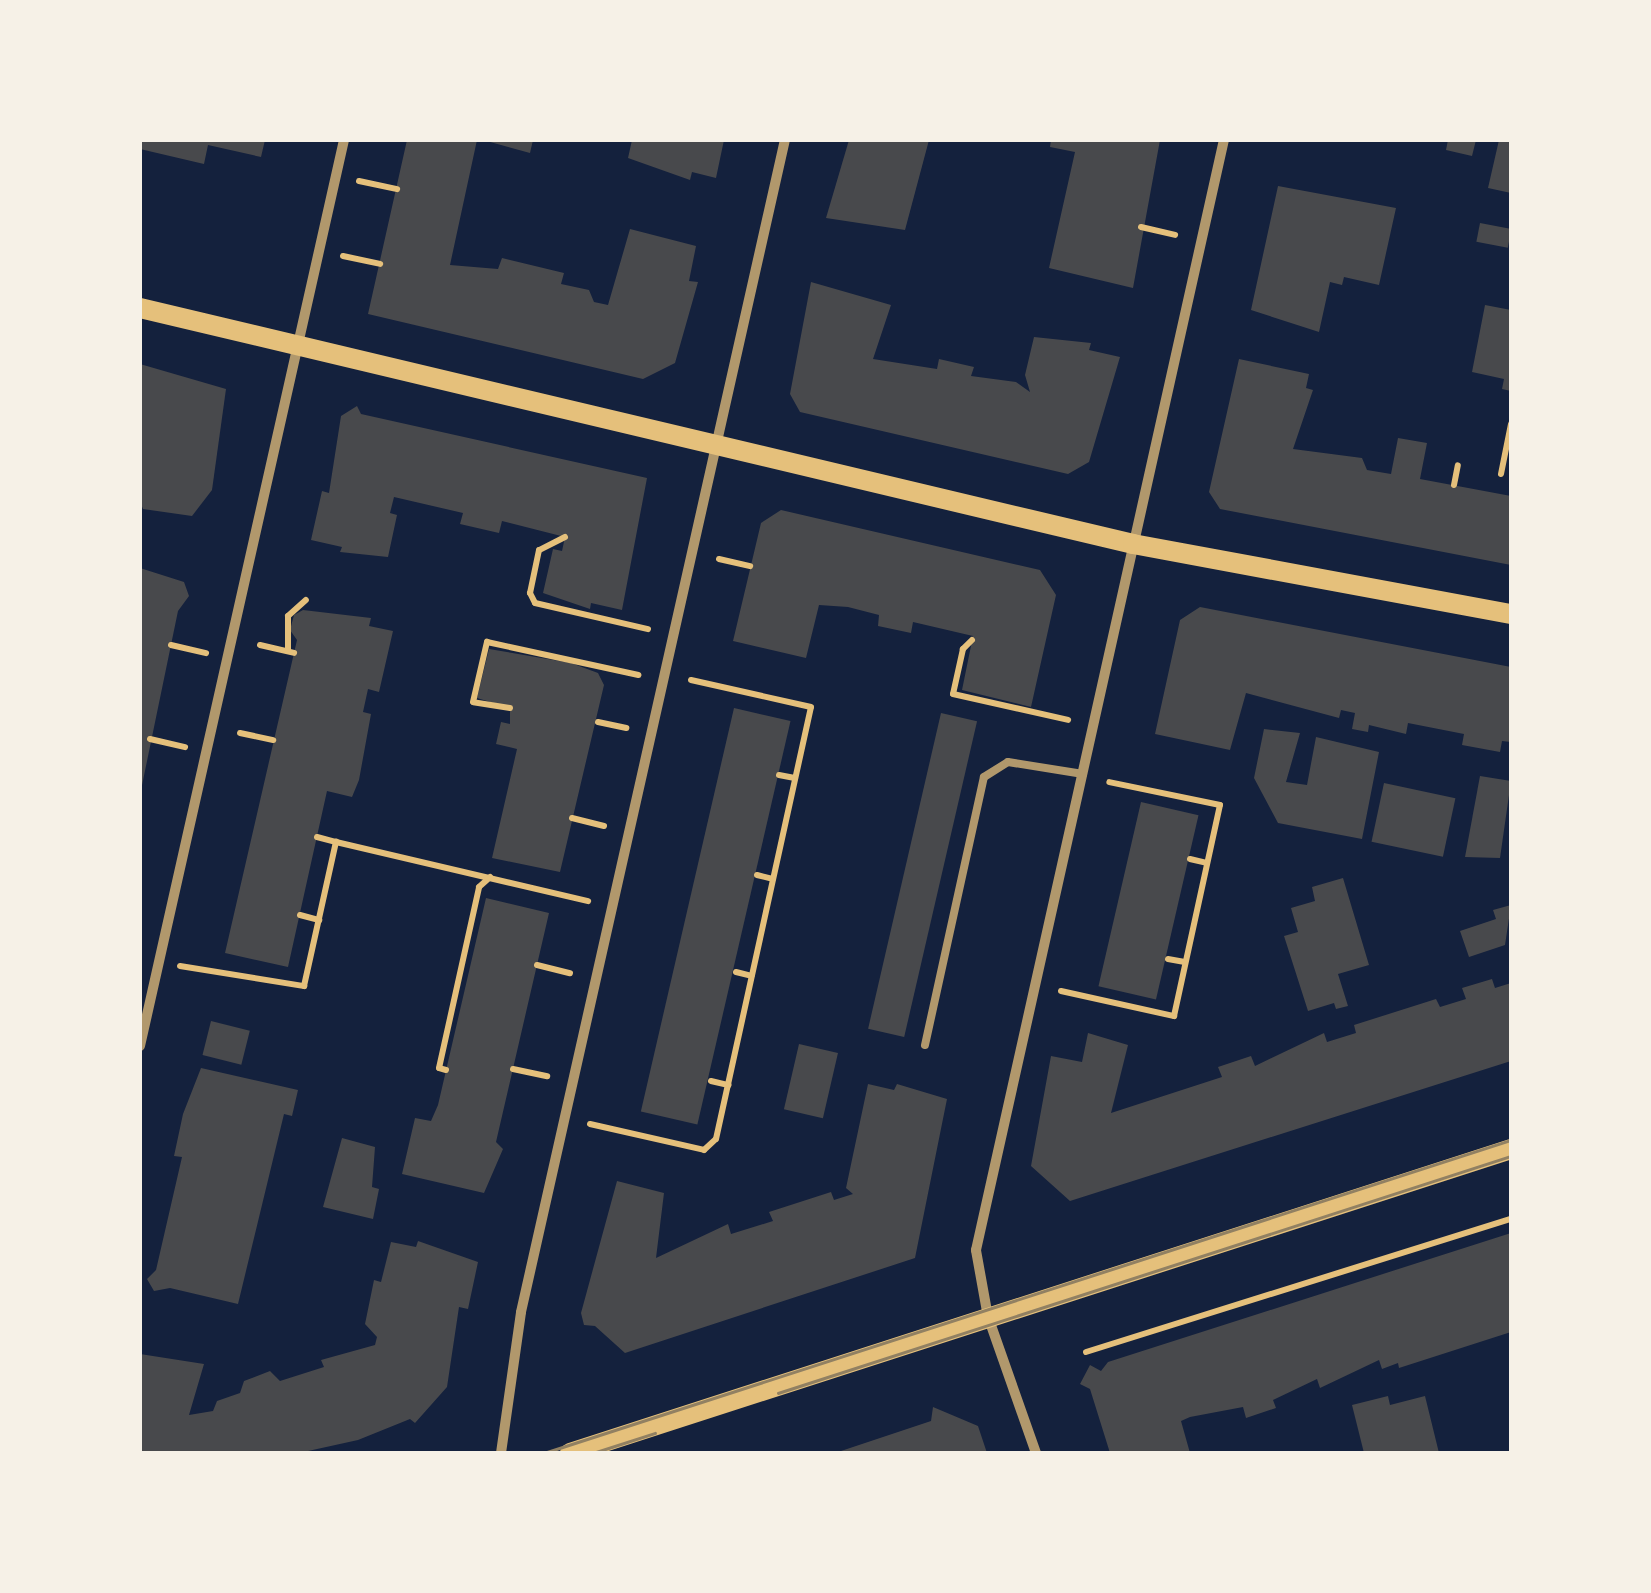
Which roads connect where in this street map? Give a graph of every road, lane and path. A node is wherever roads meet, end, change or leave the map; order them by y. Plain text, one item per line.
1 (344, 140) edge
2 (785, 140) edge
3 (1224, 140) edge
4 (360, 182) dead end
5 (396, 189) dead end
6 (1141, 227) dead end
7 (1175, 235) dead end
8 (343, 256) dead end
9 (380, 264) dead end
10 (140, 308) edge
11 (298, 344) junction
12 (1511, 424) edge
13 (718, 447) junction
14 (1458, 465) dead end
15 (1501, 474) dead end
16 (1454, 485) dead end
17 (565, 538) dead end
18 (1134, 544) junction
19 (719, 559) dead end
20 (750, 566) dead end
21 (306, 600) dead end
22 (1511, 614) edge
23 (648, 628) dead end
24 (972, 640) dead end
25 (171, 645) dead end
26 (260, 645) dead end
27 (207, 654) dead end
28 (638, 675) dead end
29 (691, 680) dead end
30 (510, 708) dead end
31 (1068, 720) dead end
32 (598, 722) dead end
33 (626, 728) dead end
34 (240, 733) dead end
35 (150, 739) dead end
36 (273, 740) dead end
37 (186, 747) dead end
38 (1083, 774) junction
39 (779, 775) dead end
40 (795, 778) junction
41 (1109, 782) dead end
42 (572, 818) dead end
43 (604, 826) dead end
44 (317, 838) dead end
45 (336, 842) junction
46 (1190, 859) dead end
47 (1207, 863) junction
48 (757, 875) dead end
49 (490, 877) junction
50 (773, 878) junction
51 (588, 901) dead end
52 (300, 915) dead end
53 (319, 920) junction
54 (1168, 959) dead end
55 (1184, 962) junction
56 (537, 965) dead end
57 (186, 967) dead end
58 (736, 972) dead end
59 (570, 973) dead end
60 (752, 976) junction
61 (1061, 990) dead end
62 (925, 1045) dead end
63 (140, 1046) edge
64 (514, 1068) dead end
65 (446, 1070) dead end
66 (547, 1076) dead end
67 (711, 1081) dead end
68 (728, 1085) junction
69 (590, 1124) dead end
70 (1511, 1149) edge
71 (1511, 1219) edge
72 (988, 1318) junction
73 (1086, 1352) dead end
74 (501, 1453) edge
75 (570, 1453) edge
76 (1036, 1453) edge

1 - 11 street
2 - 13 street
3 - 18 street
4 - 5 path
6 - 7 path
8 - 9 path
10 - 11 main road
11 - 13 main road
11 - 63 street
12 - 15 path
13 - 18 main road
13 - 74 street
14 - 16 path
17 - 23 path
18 - 22 main road
18 - 38 street
19 - 20 path
21 - 26 path
24 - 31 path
25 - 27 path
28 - 30 path
29 - 40 path
32 - 33 path
34 - 36 path
35 - 37 path
38 - 62 lane
38 - 72 street
39 - 40 path
40 - 50 path
41 - 47 path
42 - 43 path
44 - 45 path
45 - 49 path
45 - 53 path
46 - 47 path
47 - 55 path
48 - 50 path
49 - 51 path
49 - 65 path
50 - 60 path
52 - 53 path
53 - 57 path
54 - 55 path
55 - 61 path
56 - 59 path
58 - 60 path
60 - 68 path
64 - 66 path
67 - 68 path
68 - 69 path
70 - 72 main road
71 - 73 path
72 - 75 main road
72 - 76 street

